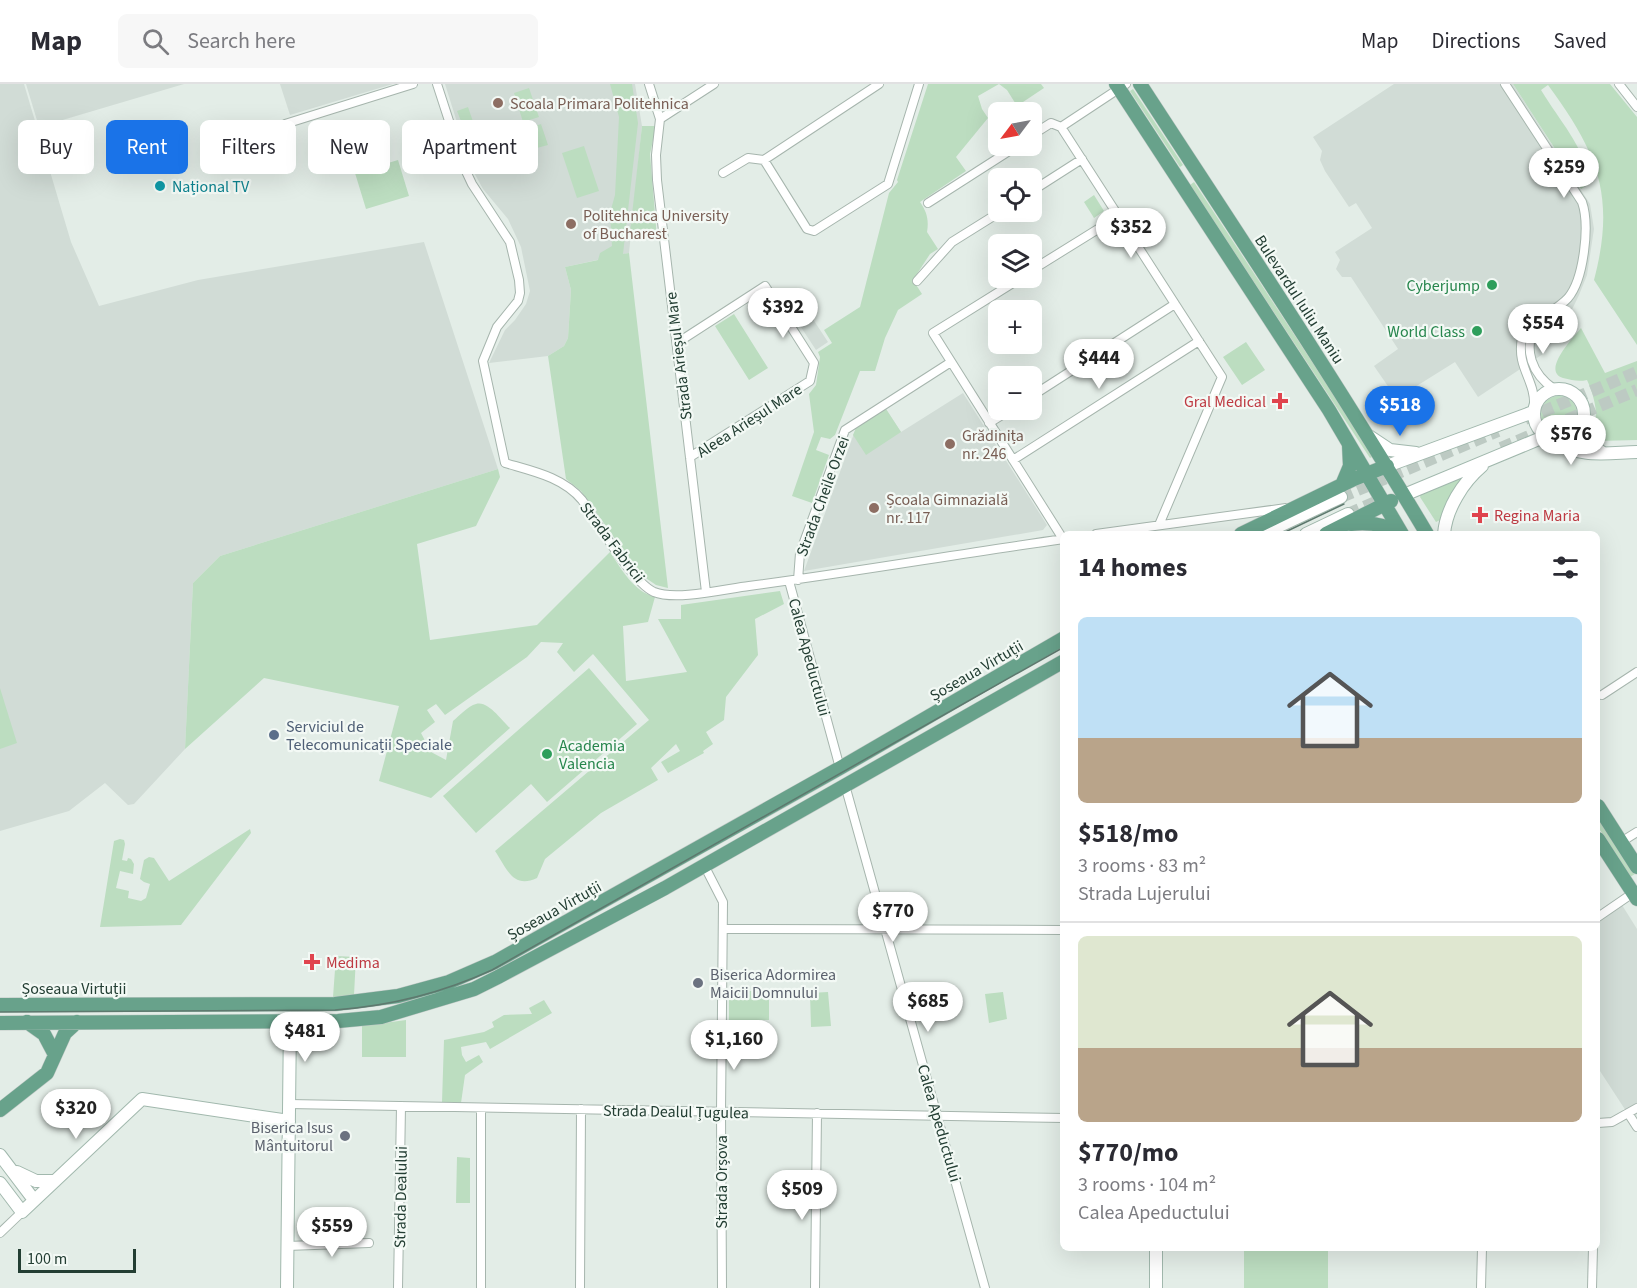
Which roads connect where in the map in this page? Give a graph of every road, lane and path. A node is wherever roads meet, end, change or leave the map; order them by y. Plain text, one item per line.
1 (413, 84) edge
2 (437, 84) edge
3 (649, 84) edge
4 (714, 84) edge
5 (879, 84) edge
6 (919, 84) edge
7 (1140, 84) edge
8 (1505, 84) edge
9 (1619, 84) edge
10 (1120, 86) edge
11 (1637, 107) edge
12 (660, 119) junction
13 (296, 121) edge
14 (1061, 127) junction
15 (1042, 129) edge
16 (1002, 156) edge
17 (1082, 159) junction
18 (764, 160) junction
19 (723, 173) dead end
20 (1042, 185) edge
21 (928, 204) dead end
22 (1119, 216) junction
23 (988, 220) edge
24 (1042, 264) edge
25 (917, 281) dead end
26 (1004, 288) edge
27 (1175, 304) junction
28 (1538, 320) junction
29 (1199, 341) junction
30 (677, 343) junction
31 (951, 362) junction
32 (1554, 389) junction
33 (1042, 390) edge
34 (1534, 410) junction
35 (995, 420) edge
36 (990, 423) junction
37 (1583, 423) junction
38 (1368, 436) junction
39 (1549, 437) junction
40 (1349, 443) junction
41 (1429, 452) junction
42 (1637, 452) edge
43 (1603, 453) junction
44 (690, 457) junction
45 (1491, 459) junction
46 (1013, 460) junction
47 (1387, 466) junction
48 (1367, 474) junction
49 (1342, 491) junction
50 (1404, 495) junction
51 (1384, 505) junction
52 (1299, 506) junction
53 (1347, 519) junction
54 (1159, 525) junction
55 (1117, 531) edge
56 (1247, 531) edge
57 (1268, 531) edge
58 (1314, 531) edge
59 (1330, 531) edge
60 (1395, 531) edge
61 (1399, 531) edge
62 (1425, 531) edge
63 (1445, 531) edge
64 (1060, 534) edge
65 (1060, 539) edge
66 (793, 580) junction
67 (706, 592) junction
68 (1060, 640) edge
69 (1060, 663) edge
70 (1637, 672) edge
71 (1602, 695) dead end
72 (840, 768) junction
73 (845, 784) junction
74 (1600, 809) edge
75 (1637, 832) edge
76 (1600, 842) edge
77 (1621, 842) junction
78 (704, 865) junction
79 (1637, 867) edge
80 (1635, 896) edge
81 (1600, 916) edge
82 (723, 929) junction
83 (886, 930) junction
84 (1060, 930) edge
85 (3, 1003) edge
86 (27, 1022) junction
87 (77, 1022) junction
88 (290, 1022) junction
89 (0, 1023) edge
90 (54, 1053) junction
91 (289, 1104) junction
92 (401, 1106) junction
93 (482, 1108) junction
94 (1637, 1108) edge
95 (581, 1109) junction
96 (1, 1110) edge
97 (720, 1112) junction
98 (817, 1113) junction
99 (1628, 1113) junction
100 (938, 1115) junction
101 (1060, 1118) edge
102 (289, 1121) junction
103 (1600, 1123) edge
104 (1637, 1127) edge
105 (3, 1160) edge
106 (55, 1181) junction
107 (0, 1183) edge
108 (34, 1200) junction
109 (22, 1212) junction
110 (0, 1233) edge
111 (369, 1243) dead end
112 (287, 1246) junction
113 (1156, 1251) edge
114 (1482, 1251) edge
115 (1593, 1251) edge
116 (287, 1288) edge
117 (398, 1288) edge
118 (481, 1288) edge
119 (580, 1288) edge
120 (722, 1288) edge
121 (814, 1288) edge
122 (985, 1288) edge
123 (1156, 1288) edge
124 (1481, 1288) edge
125 (1592, 1288) edge

1 - 13 street
2 - 67 street, Strada Fabricii
3 - 12 street
4 - 12 street
5 - 18 street
6 - 18 street
7 - 38 main road, Bulevardul Iuliu Maniu
8 - 28 street
9 - 11 street
10 - 14 street
10 - 40 main road
12 - 30 street, Strada Arieșul Mare
14 - 15 street
14 - 17 street
16 - 21 street
17 - 20 street
17 - 22 street
18 - 19 street
22 - 24 street
22 - 27 street
23 - 25 street
26 - 31 street
27 - 29 street
27 - 33 street
28 - 32 street
28 - 34 street
29 - 46 street
29 - 54 street
30 - 44 street, Strada Arieșul Mare
30 - 44 street, Aleea Arieșul Mare
31 - 36 street
31 - 66 street, Strada Cheile Orzei
32 - 34 street
32 - 37 street
34 - 39 street
34 - 41 street
35 - 36 street
36 - 46 street
37 - 39 street
37 - 43 street
38 - 41 street
38 - 47 main road, Bulevardul Iuliu Maniu
39 - 43 street
39 - 45 street
40 - 48 main road
40 - 49 main road
41 - 47 street
42 - 43 street
44 - 67 street, Strada Arieșul Mare
45 - 50 street
45 - 63 street
46 - 64 street
47 - 48 main road
47 - 50 main road, Bulevardul Iuliu Maniu
48 - 49 main road
48 - 51 main road
49 - 52 main road
49 - 57 street
50 - 51 main road
50 - 62 main road, Bulevardul Iuliu Maniu
51 - 53 main road
51 - 61 main road
52 - 54 street
52 - 56 main road
53 - 58 street
53 - 59 main road
53 - 60 main road
54 - 55 street
65 - 66 street, Strada Fabricii
66 - 67 street, Strada Fabricii
66 - 72 street, Calea Apeductului
68 - 72 main road, Șoseaua Virtuții
69 - 73 main road, Șoseaua Virtuții
70 - 71 street
72 - 85 main road, Șoseaua Virtuții
73 - 78 main road, Șoseaua Virtuții
73 - 83 street, Calea Apeductului
74 - 77 main road
75 - 77 street
76 - 80 main road
77 - 79 main road
78 - 82 street, Strada Orșova
78 - 88 main road, Șoseaua Virtuții
80 - 81 street
82 - 83 street
82 - 97 street, Strada Orșova
83 - 84 street
83 - 100 street, Calea Apeductului
86 - 87 main road, Șoseaua Virtuții
86 - 89 main road, Șoseaua Virtuții
86 - 90 main road
87 - 88 main road, Șoseaua Virtuții
87 - 90 main road
88 - 91 street
90 - 96 main road
91 - 92 street, Strada Dealul Țugulea
91 - 102 street
92 - 93 street, Strada Dealul Țugulea
92 - 117 street, Strada Dealului
93 - 95 street, Strada Dealul Țugulea
93 - 118 street
94 - 99 street
95 - 97 street, Strada Dealul Țugulea
95 - 119 street
97 - 98 street, Strada Dealul Țugulea
97 - 120 street, Strada Orșova
98 - 100 street, Strada Dealul Țugulea
98 - 121 street
99 - 103 street
99 - 104 street
100 - 101 street, Strada Dealul Țugulea
100 - 122 street, Calea Apeductului
102 - 106 street
102 - 112 street
105 - 106 street
105 - 108 street
106 - 108 street
107 - 109 street
108 - 109 street
109 - 110 street
111 - 112 street
112 - 116 street
113 - 123 street
114 - 124 street
115 - 125 street

